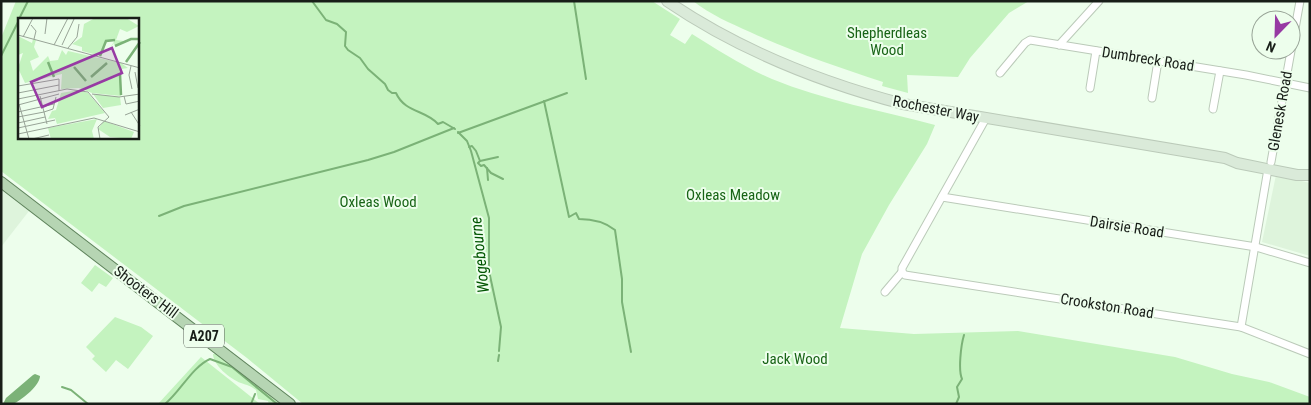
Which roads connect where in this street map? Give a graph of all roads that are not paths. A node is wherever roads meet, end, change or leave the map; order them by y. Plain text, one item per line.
1 (667, 1) edge
2 (1099, 1) edge
3 (1300, 1) edge
4 (1059, 45) junction
5 (1096, 51) junction
6 (1158, 61) junction
7 (1220, 71) junction
8 (1000, 73) dead end
9 (1286, 82) junction
10 (1090, 88) dead end
11 (1310, 88) edge
12 (1152, 98) dead end
13 (1213, 109) dead end
14 (986, 118) junction
15 (1270, 166) junction
16 (1310, 174) edge
17 (1, 182) edge
18 (942, 197) junction
19 (1256, 247) junction
20 (1310, 263) edge
21 (902, 272) junction
22 (885, 292) dead end
23 (1242, 328) junction
24 (1310, 354) edge
25 (290, 404) edge

1 - 14 street, Rochester Way
2 - 4 street
3 - 9 street, Glenesk Road
4 - 5 street, Dumbreck Road
4 - 8 street, Dumbreck Road
5 - 6 street, Dumbreck Road
5 - 10 street
6 - 7 street, Dumbreck Road
6 - 12 street
7 - 9 street, Dumbreck Road
7 - 13 street
9 - 11 street, Dumbreck Road
9 - 15 street, Glenesk Road
14 - 15 street, Rochester Way
14 - 18 street
15 - 16 street, Rochester Way
15 - 19 street, Glenesk Road
17 - 25 main road, Shooters Hill / A207
18 - 19 street, Dairsie Road
18 - 21 street
19 - 20 street, Dairsie Road
19 - 23 street, Glenesk Road
21 - 22 street
21 - 23 street, Crookston Road
23 - 24 street, Crookston Road

